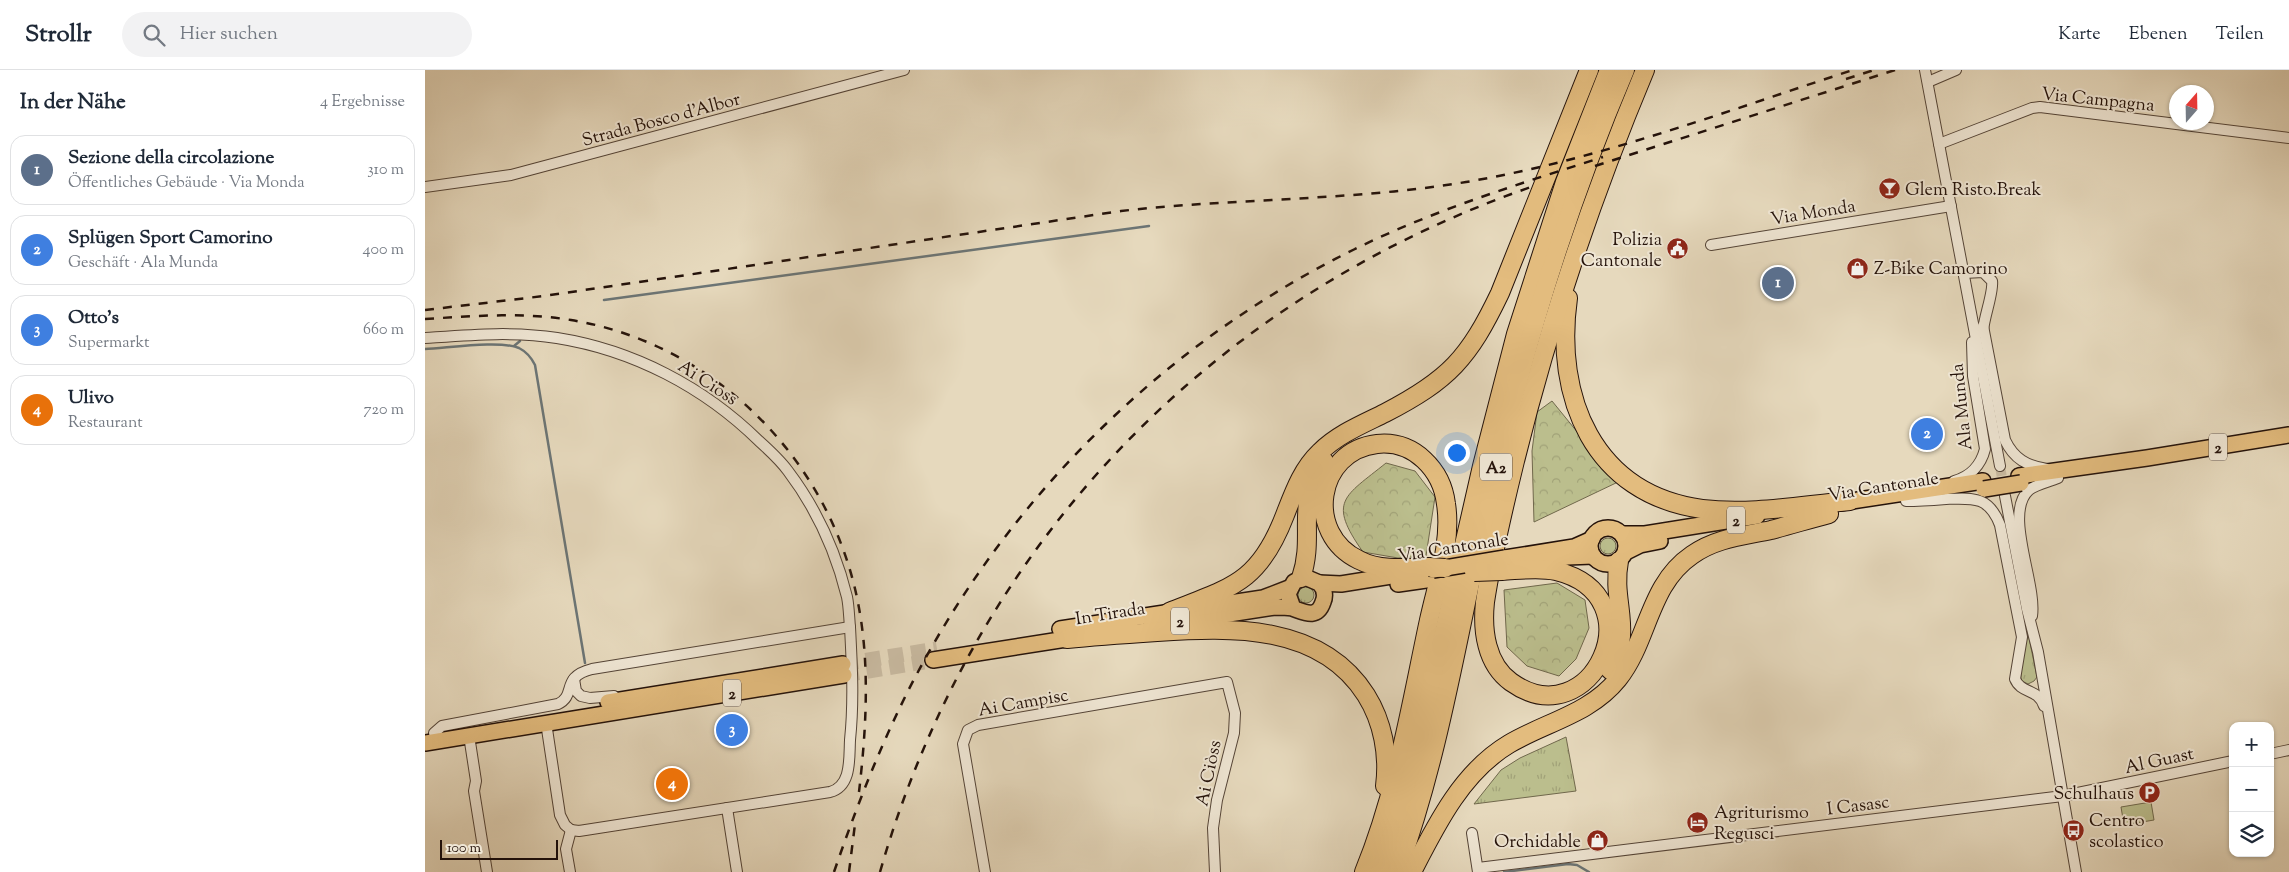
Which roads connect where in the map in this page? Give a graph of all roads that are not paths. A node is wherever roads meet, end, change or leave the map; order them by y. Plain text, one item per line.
1 (904, 70) edge
2 (1589, 70) edge
3 (1609, 70) edge
4 (1625, 70) edge
5 (1645, 70) edge
6 (1925, 70) edge
7 (1956, 70) edge
8 (867, 75) edge
9 (1928, 82) junction
10 (2289, 138) edge
11 (1939, 144) junction
12 (425, 186) edge
13 (1951, 206) junction
14 (1586, 223) junction
15 (1711, 245) dead end
16 (1964, 273) junction
17 (1978, 325) junction
18 (425, 338) edge
19 (1355, 428) junction
20 (2289, 435) edge
21 (2000, 466) tunnel mouth
22 (2058, 474) junction
23 (2005, 496) tunnel mouth
24 (1905, 497) junction
25 (1850, 501) junction
26 (1829, 514) junction
27 (1623, 534) junction
28 (1592, 539) junction
29 (1593, 556) junction
30 (1623, 557) junction
31 (1504, 566) junction
32 (1432, 571) junction
33 (1474, 572) joint
34 (1295, 583) junction
35 (1319, 583) junction
36 (1324, 601) junction
37 (1293, 608) junction
38 (2027, 609) junction
39 (1169, 612) junction
40 (2032, 622) junction
41 (850, 627) junction
42 (2022, 637) junction
43 (1067, 638) junction
44 (2041, 676) junction
45 (574, 678) junction
46 (1227, 682) joint
47 (2027, 689) junction
48 (638, 697) junction
49 (590, 698) junction
50 (551, 717) junction
51 (2048, 717) junction
52 (1534, 731) junction
53 (428, 737) edge
54 (470, 742) junction
55 (425, 750) edge
56 (2289, 750) edge
57 (2274, 753) edge
58 (2229, 762) edge
59 (2063, 796) junction
60 (727, 808) junction
61 (571, 830) junction
62 (1472, 833) dead end
63 (1375, 843) junction
64 (1478, 870) edge
65 (487, 872) edge
66 (571, 872) edge
67 (737, 872) edge
68 (985, 872) edge
69 (1215, 872) edge
70 (1364, 872) edge
71 (1380, 872) edge
72 (1397, 872) edge
73 (1412, 872) edge
74 (2077, 872) edge

1 - 8 street, Strada Bosco d'Albor
2 - 19 highway
3 - 71 highway, A2
4 - 72 highway, A2
5 - 14 highway, A2
6 - 9 street, Ala Munda
7 - 9 street
8 - 12 street, Strada Bosco d'Albor
9 - 11 street, Ala Munda
10 - 11 street, Via Campagna
11 - 13 street, Ala Munda
13 - 15 street, Via Monda
13 - 16 street, Ala Munda
14 - 25 highway, A2
14 - 31 highway, A2
16 - 17 street, Ala Munda
16 - 17 street, Ala Munda
17 - 21 street, Ala Munda
17 - 22 street, Ala Munda
17 - 24 street, Ala Munda
18 - 41 street, Ai Cioss
19 - 34 highway
19 - 39 highway
20 - 22 main road, Via Cantonale / 2
22 - 24 main road, Via Cantonale / 2
22 - 40 street
23 - 38 street
24 - 25 main road, Via Cantonale / 2
24 - 26 main road, Via Cantonale / 2
24 - 42 street
25 - 27 main road, Via Cantonale / 2
26 - 30 main road, Via Cantonale / 2
26 - 52 highway
27 - 28 main road
27 - 30 main road
28 - 29 main road
28 - 31 main road, Via Cantonale
29 - 30 main road
29 - 31 main road, Via Cantonale
30 - 52 highway
31 - 32 main road, Via Cantonale, bridge
31 - 33 highway, A2, bridge
32 - 33 main road, Via Cantonale
32 - 35 main road, Via Cantonale
32 - 36 main road, Via Cantonale
32 - 63 highway
34 - 35 main road
34 - 37 main road
34 - 39 main road, 2
35 - 36 main road
36 - 37 main road
37 - 43 main road, In Tirada / 2
38 - 40 street
38 - 42 street
39 - 43 main road, In Tirada / 2
40 - 44 street
41 - 45 street
41 - 60 street, Ai Cioss
42 - 47 street
43 - 63 highway
44 - 47 street
44 - 51 street
45 - 49 street
45 - 50 street
46 - 68 street, Ai Campisc
46 - 69 street, Ai Ciòss
47 - 51 street
48 - 49 street
48 - 50 main road, 2
48 - 50 main road, 2
49 - 50 street
50 - 53 main road, 2
50 - 53 street
50 - 54 street
50 - 61 street
51 - 59 street
52 - 73 highway
54 - 55 street
54 - 65 street
56 - 57 street
58 - 59 street, Al Guast
59 - 64 street, I Casasc
59 - 74 street
60 - 61 street
60 - 67 street
61 - 66 street
62 - 64 street, I Casasc
63 - 70 highway

